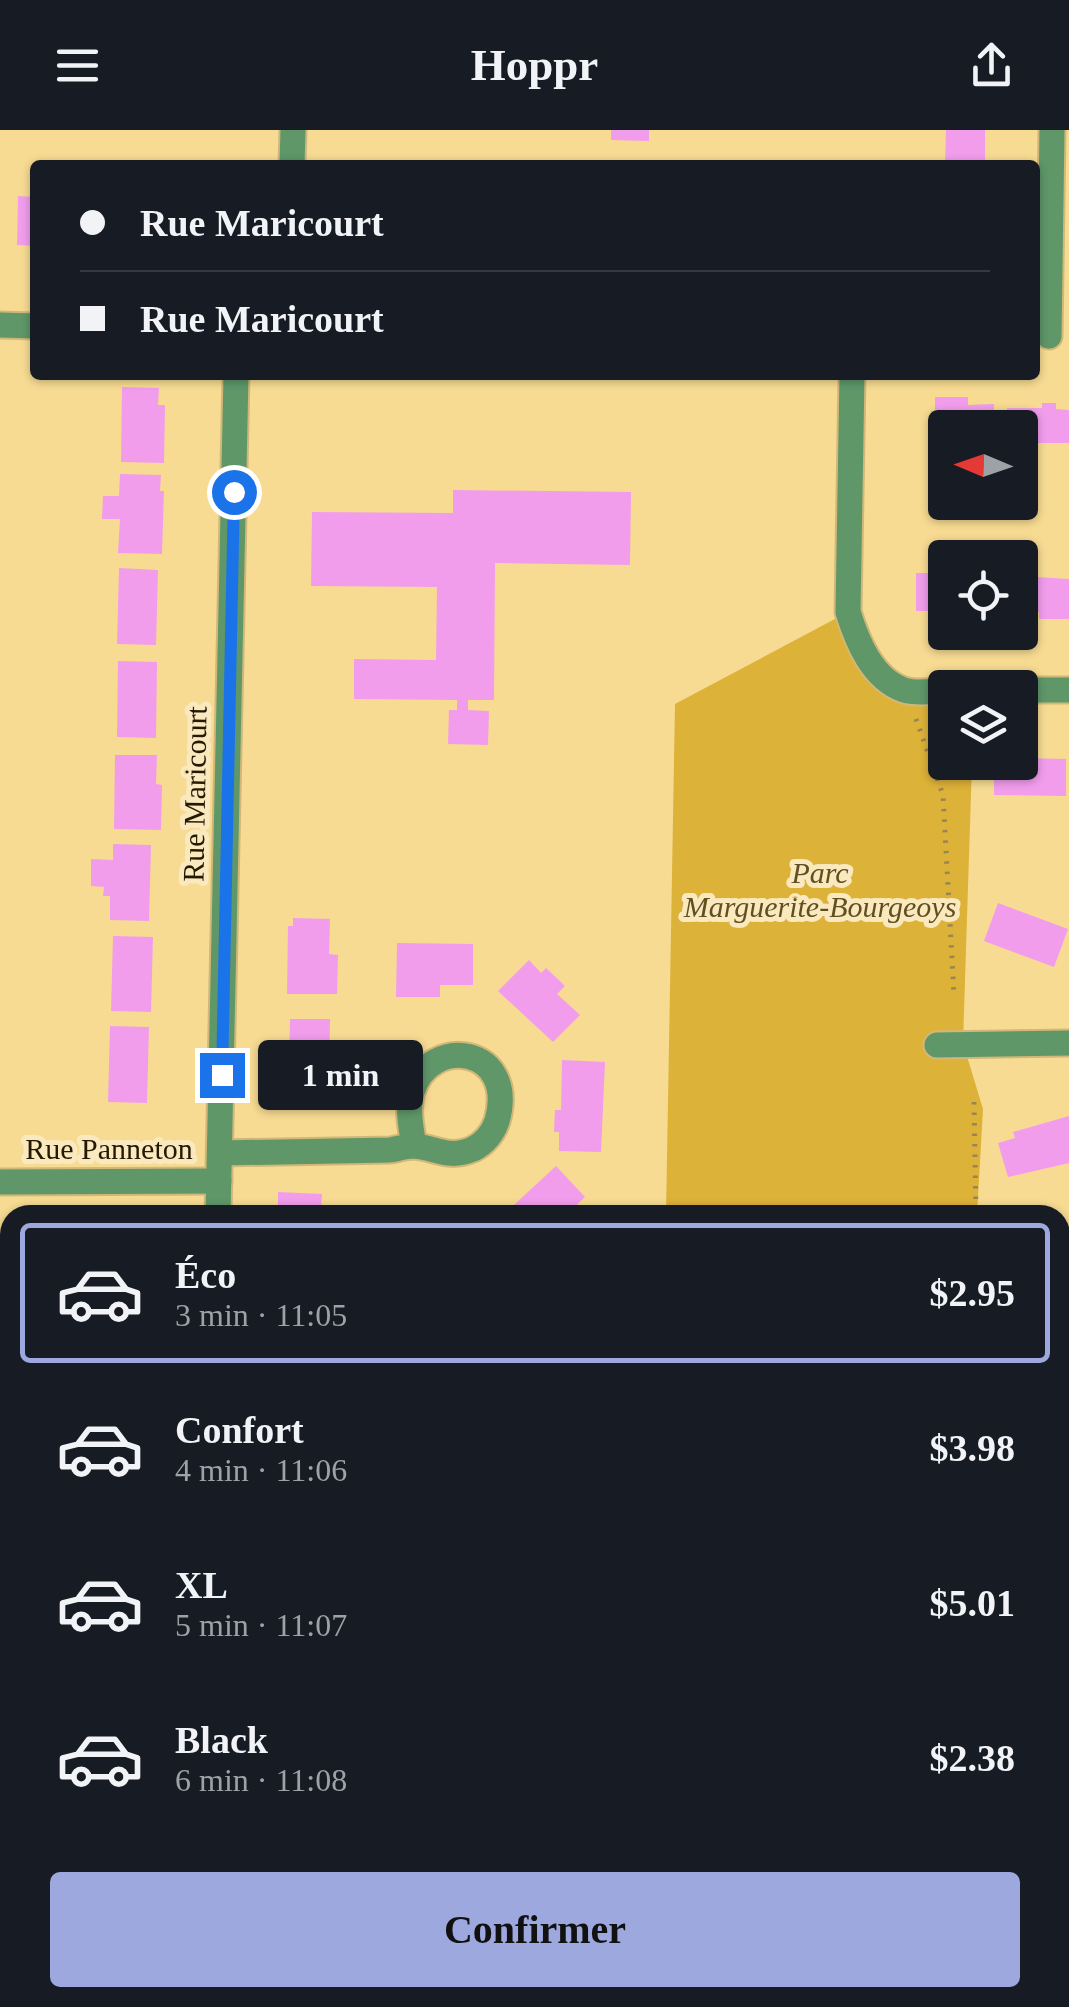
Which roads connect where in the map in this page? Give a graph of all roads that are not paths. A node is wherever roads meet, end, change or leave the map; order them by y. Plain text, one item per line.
1 (293, 130) edge
2 (1052, 130) edge
3 (292, 160) edge
4 (0, 326) edge
5 (30, 326) edge
6 (1051, 336) edge
7 (236, 380) edge
8 (852, 380) edge
9 (1038, 690) edge
10 (1069, 690) edge
11 (928, 691) edge
12 (1069, 1043) edge
13 (936, 1045) dead end
14 (414, 1146) dead end
15 (220, 1153) junction
16 (219, 1181) junction
17 (0, 1182) edge
18 (218, 1205) edge

1 - 3 street
2 - 6 street
4 - 5 street
7 - 15 street, Rue Maricourt
8 - 11 street
9 - 10 street
12 - 13 street
14 - 15 street
15 - 16 street, Rue Maricourt
16 - 17 street, Rue Panneton
16 - 18 street, Rue Maricourt

